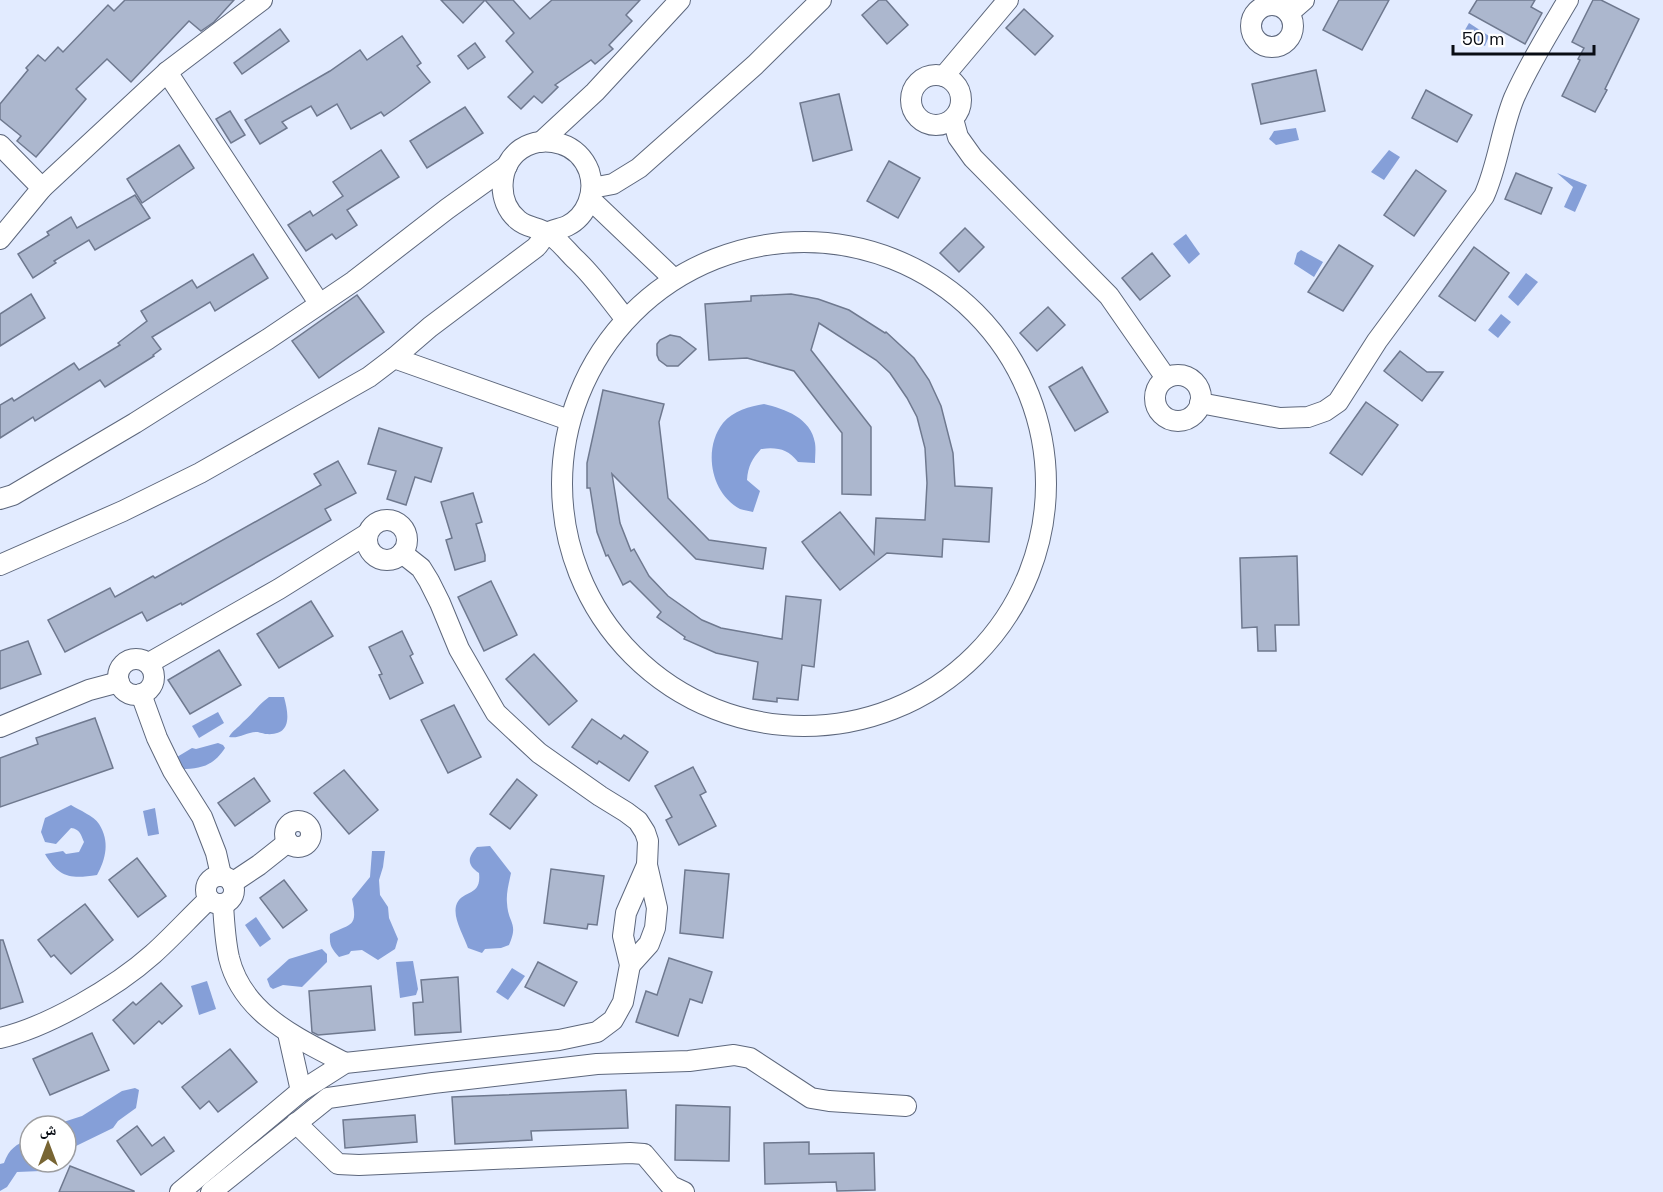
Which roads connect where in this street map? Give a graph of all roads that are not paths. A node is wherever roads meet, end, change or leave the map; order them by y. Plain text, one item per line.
1 (262, 0) edge
2 (680, 0) edge
3 (821, 0) edge
4 (1008, 0) edge
5 (1304, 0) edge
6 (1568, 0) edge
7 (1289, 13) dead end
8 (167, 72) junction
9 (944, 76) junction
10 (953, 119) junction
11 (541, 142) junction
12 (0, 145) edge
13 (507, 166) junction
14 (42, 188) junction
15 (591, 193) junction
16 (547, 232) junction
17 (0, 239) edge
18 (674, 279) junction
19 (319, 303) junction
20 (624, 317) junction
21 (394, 358) junction
22 (1166, 378) junction
23 (1200, 403) junction
24 (569, 420) junction
25 (0, 499) edge
26 (367, 534) junction
27 (402, 553) junction
28 (0, 565) edge
29 (149, 663) junction
30 (118, 682) junction
31 (141, 694) junction
32 (0, 726) edge
33 (288, 842) dead end
34 (647, 865) junction
35 (227, 879) junction
36 (216, 901) junction
37 (630, 965) junction
38 (288, 1033) junction
39 (0, 1038) edge
40 (345, 1063) junction
41 (301, 1091) junction
42 (906, 1106) dead end
43 (296, 1123) junction
44 (180, 1192) edge
45 (211, 1192) edge
46 (684, 1192) edge

1 - 8 street
2 - 11 street
3 - 15 street
4 - 9 street
5 - 7 street
6 - 23 street
8 - 14 street
8 - 19 street
9 - 10 street
9 - 10 street
10 - 22 street
11 - 13 street
11 - 15 street
12 - 14 street
13 - 16 street
13 - 19 street
14 - 17 street
15 - 16 street
15 - 18 street
16 - 20 street
16 - 21 street
18 - 20 street
18 - 24 street
19 - 25 street
20 - 24 street
21 - 24 street
21 - 28 street
22 - 23 street
22 - 23 street
26 - 27 street
26 - 27 street
26 - 29 street
27 - 34 street
29 - 30 street
29 - 31 street
30 - 31 street
30 - 32 street
31 - 35 street
33 - 35 street
34 - 37 street
34 - 37 street
35 - 36 street
36 - 38 street
36 - 39 street
37 - 40 street
38 - 40 street
38 - 41 street
40 - 41 street
41 - 44 street
42 - 43 street
43 - 45 street
43 - 46 street

